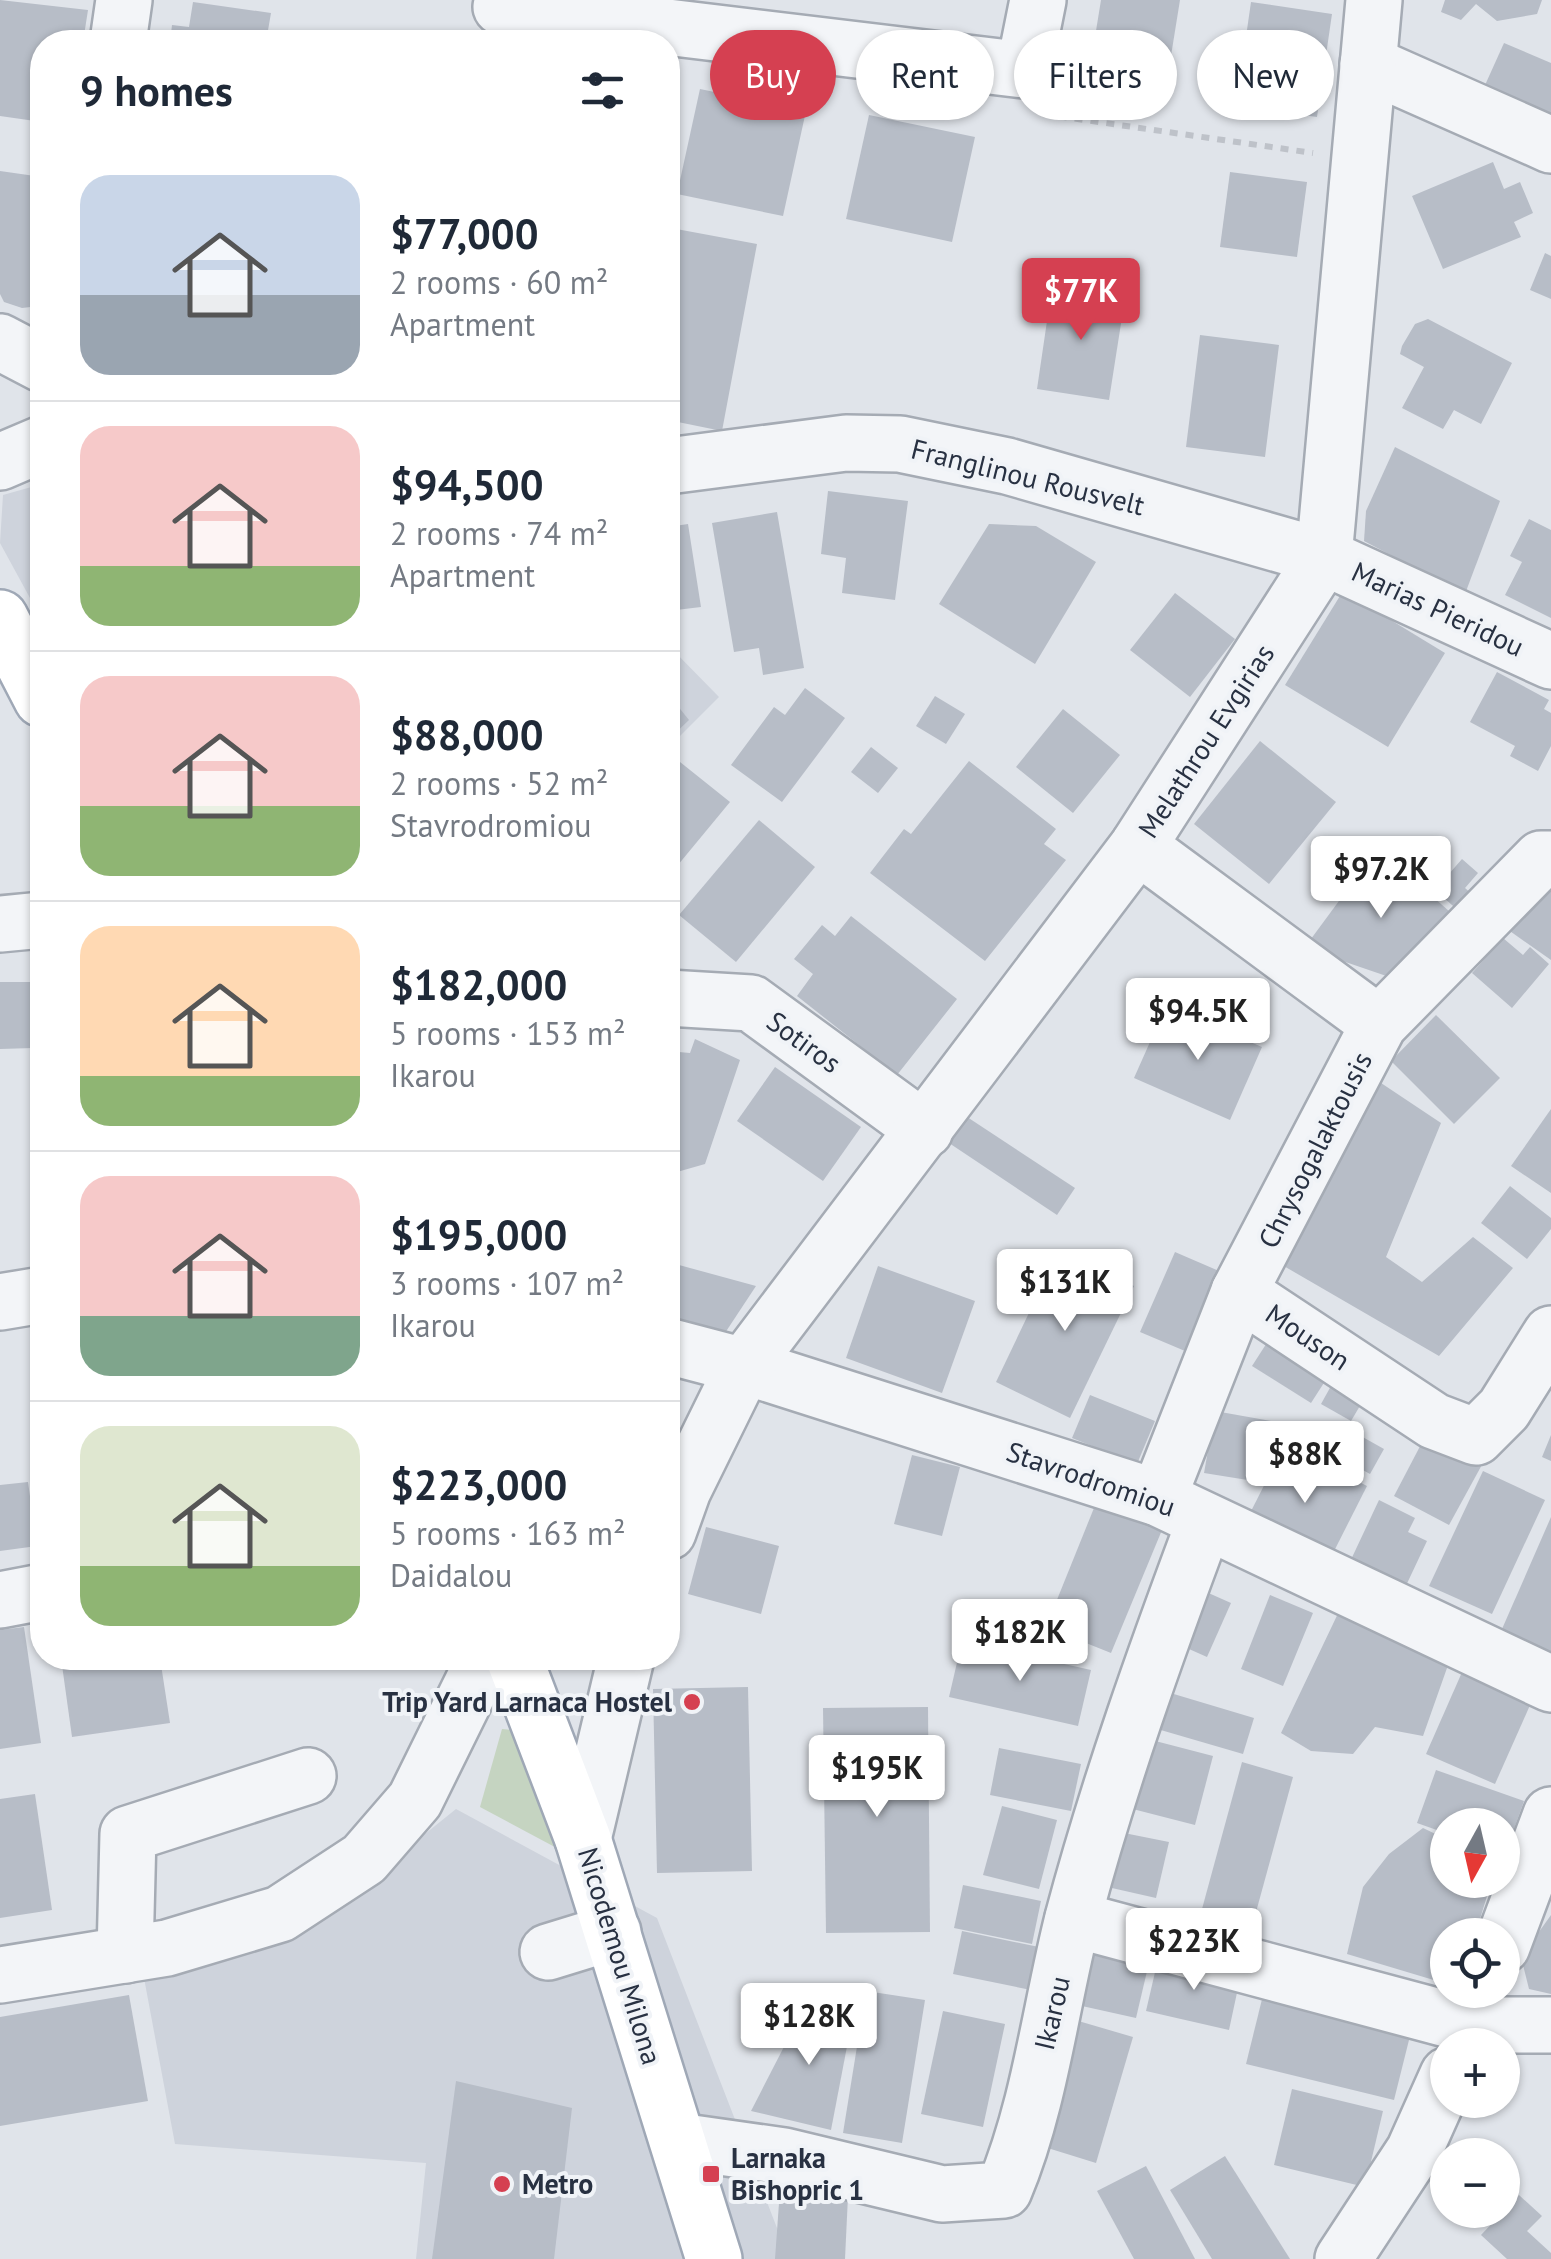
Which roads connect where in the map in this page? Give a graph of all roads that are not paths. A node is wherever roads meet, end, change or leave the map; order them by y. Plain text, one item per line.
1 (124, 0) edge
2 (1038, 0) edge
3 (1374, 0) edge
4 (499, 17) edge
5 (120, 30) edge
6 (628, 30) edge
7 (680, 35) edge
8 (1368, 64) junction
9 (1551, 145) edge
10 (0, 342) edge
11 (30, 358) edge
12 (30, 449) edge
13 (0, 462) edge
14 (680, 464) edge
15 (1324, 558) junction
16 (0, 618) edge
17 (1551, 661) edge
18 (30, 675) edge
19 (1138, 846) junction
20 (1551, 859) edge
21 (30, 921) edge
22 (0, 924) edge
23 (680, 999) edge
24 (1379, 1024) junction
25 (925, 1130) junction
26 (1239, 1292) junction
27 (30, 1297) edge
28 (0, 1302) edge
29 (1550, 1336) edge
30 (680, 1349) edge
31 (744, 1366) junction
32 (680, 1498) edge
33 (1182, 1510) junction
34 (30, 1594) edge
35 (0, 1600) edge
36 (479, 1670) edge
37 (519, 1670) edge
38 (623, 1670) edge
39 (1551, 1684) edge
40 (308, 1776) dead end
41 (1551, 1815) edge
42 (584, 1838) junction
43 (1074, 1918) junction
44 (1512, 1918) edge
45 (613, 1932) junction
46 (548, 1952) dead end
47 (124, 1955) junction
48 (0, 1975) edge
49 (1472, 2020) edge
50 (1551, 2025) edge
51 (1430, 2115) edge
52 (678, 2140) junction
53 (714, 2259) edge
54 (1344, 2259) edge

1 - 5 street
2 - 7 street
3 - 8 street, Melathrou Evgirias
4 - 6 street
8 - 9 street
8 - 15 street, Melathrou Evgirias
10 - 11 street
12 - 13 street
14 - 15 street, Franglinou Rousvelt
15 - 17 street, Marias Pieridou
15 - 19 street, Melathrou Evgirias
16 - 18 main road
19 - 24 street
19 - 25 street, Melathrou Evgirias
20 - 24 street, Chrysogalaktousis
21 - 22 street
23 - 25 street, Sotiros
24 - 26 street, Chrysogalaktousis
25 - 31 street, Melathrou Evgirias
26 - 29 street, Mouson
26 - 33 street, Chrysogalaktousis
27 - 28 street
30 - 31 street, Stavrodromiou
31 - 32 street, Melathrou Evgirias
31 - 33 street, Stavrodromiou
33 - 39 street, Stavrodromiou
33 - 43 street, Ikarou
34 - 35 street
36 - 47 street
37 - 42 main road, Nicodemou Milona
38 - 42 street
40 - 47 street
41 - 44 street
42 - 45 main road, Nicodemou Milona
43 - 49 street
43 - 52 street, Ikarou
45 - 46 street
45 - 52 main road, Nicodemou Milona
47 - 48 street
49 - 50 street
51 - 54 street
52 - 53 main road, Nicodemou Milona

